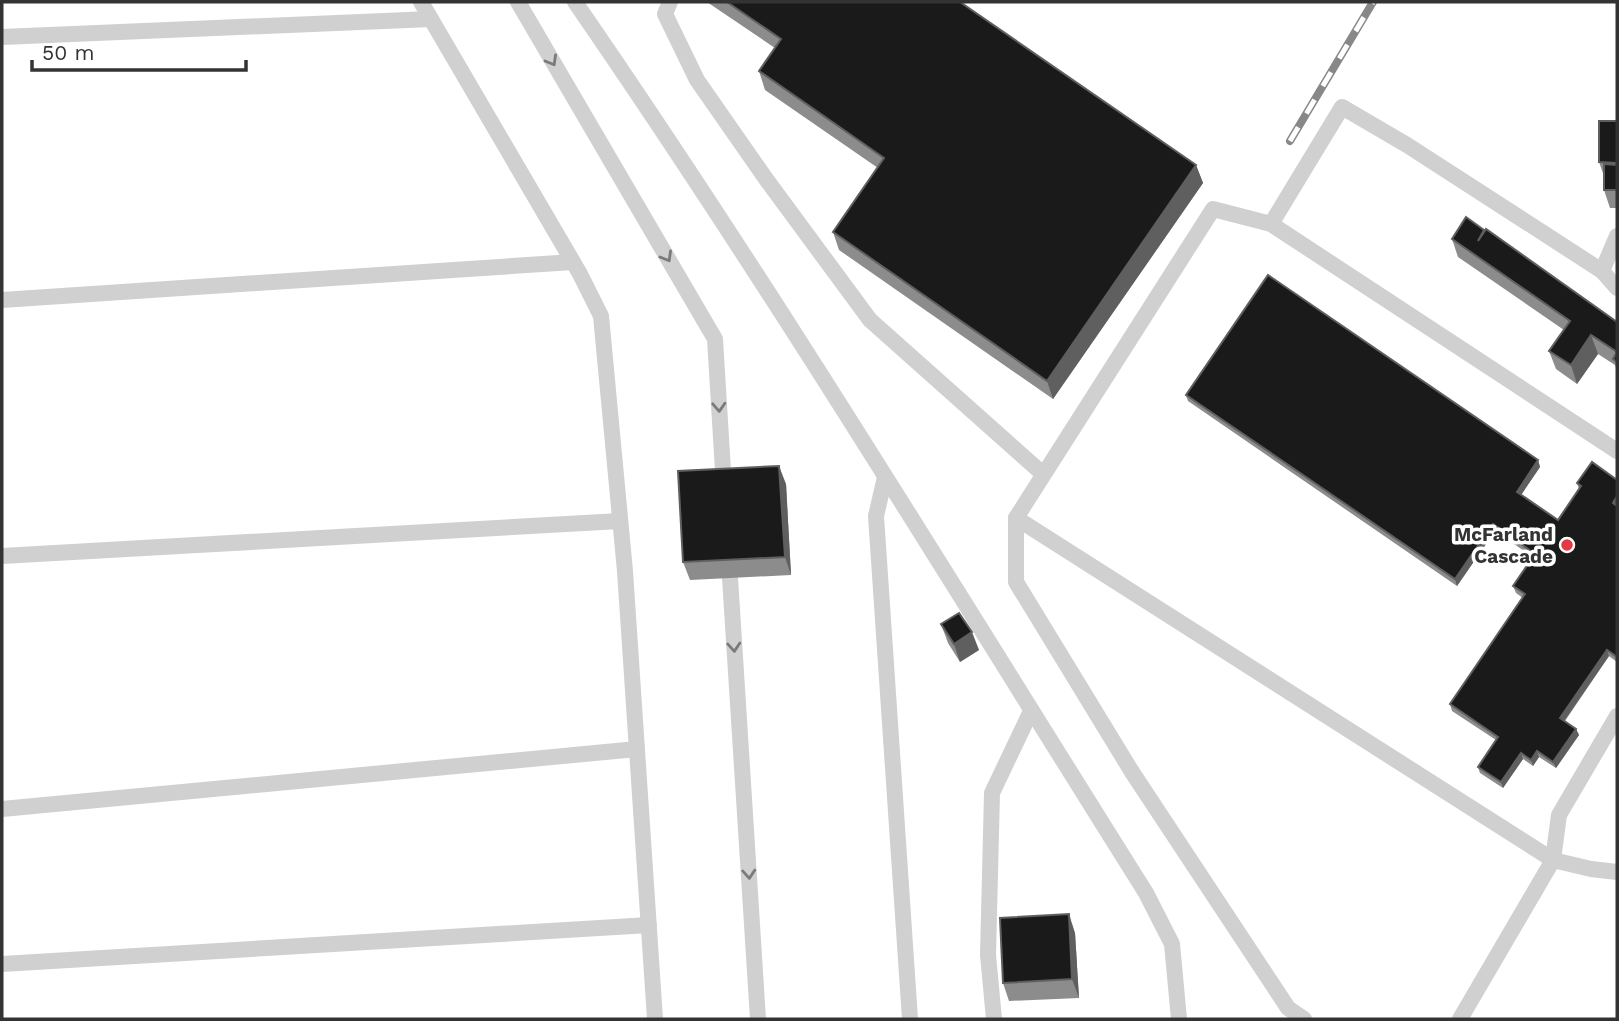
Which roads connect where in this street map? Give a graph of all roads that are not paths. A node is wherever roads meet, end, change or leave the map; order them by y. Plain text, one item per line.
1 (421, 2) edge
2 (518, 2) edge
3 (575, 2) edge
4 (670, 2) edge
5 (431, 19) junction
6 (2, 37) edge
7 (1271, 224) junction
8 (1617, 236) edge
9 (573, 262) junction
10 (1602, 271) junction
11 (1617, 288) edge
12 (2, 300) edge
13 (1617, 451) edge
14 (1042, 474) junction
15 (885, 477) junction
16 (724, 487) edge
17 (1016, 518) junction
18 (620, 521) junction
19 (2, 556) edge
20 (730, 578) edge
21 (1031, 711) junction
22 (1617, 716) edge
23 (637, 749) junction
24 (2, 809) edge
25 (1553, 860) junction
26 (1617, 872) edge
27 (649, 925) junction
28 (2, 964) edge
29 (656, 1019) edge
30 (758, 1019) edge
31 (910, 1019) edge
32 (994, 1019) edge
33 (1179, 1019) edge
34 (1304, 1019) edge
35 (1460, 1019) edge

1 - 5 lane
2 -> 16 lane
3 - 15 lane
4 - 14 lane
5 - 6 lane
5 - 9 lane
7 - 10 lane
7 - 13 lane
7 - 14 lane
8 - 10 lane
9 - 12 lane
9 - 18 lane
10 - 11 lane
14 - 17 lane
15 - 21 lane
15 - 31 lane
17 - 25 lane
17 - 34 lane
18 - 19 lane
18 - 23 lane
20 -> 30 lane
21 - 32 lane
21 - 33 lane
22 - 25 lane
23 - 24 lane
23 - 27 lane
25 - 26 lane
25 - 35 lane
27 - 28 lane
27 - 29 lane

